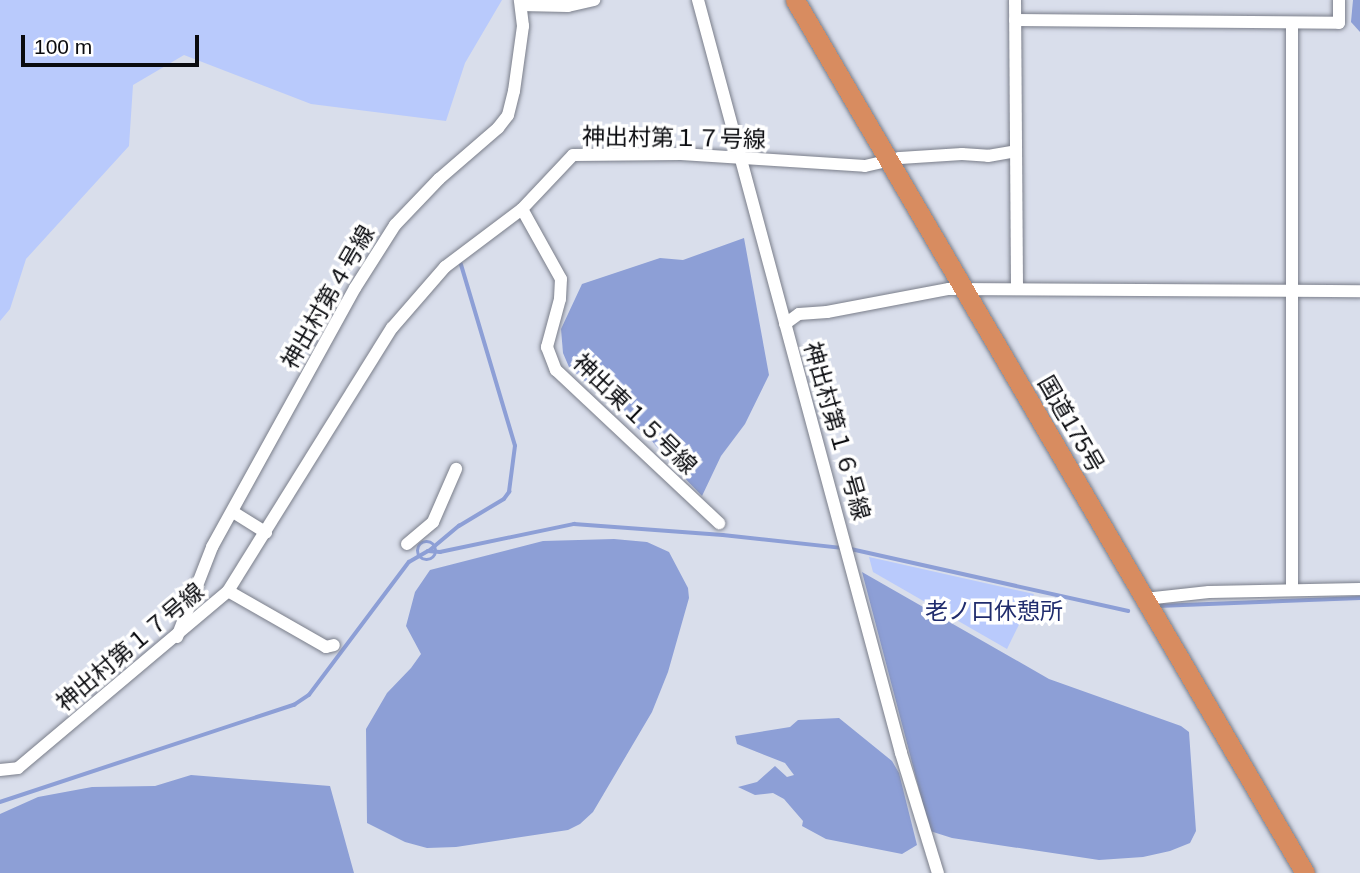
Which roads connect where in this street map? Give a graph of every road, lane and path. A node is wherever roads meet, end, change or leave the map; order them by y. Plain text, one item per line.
1 (594, 0) edge
2 (698, 0) edge
3 (795, 0) edge
4 (1015, 0) edge
5 (1339, 0) edge
6 (521, 2) edge
7 (1015, 20) junction
8 (1293, 23) junction
9 (1016, 151) junction
10 (741, 159) junction
11 (887, 160) junction
12 (522, 209) junction
13 (1017, 288) junction
14 (965, 290) junction
15 (1292, 291) junction
16 (1360, 291) edge
17 (785, 324) junction
18 (456, 469) dead end
19 (233, 512) junction
20 (719, 523) dead end
21 (266, 533) junction
22 (407, 544) dead end
23 (1360, 589) edge
24 (1292, 590) junction
25 (228, 591) junction
26 (1145, 599) junction
27 (177, 637) junction
28 (334, 645) dead end
29 (0, 770) edge
30 (938, 873) edge
31 (1305, 873) edge

1 - 6 street
2 - 10 street, 神出村第１６号線
3 - 11 highway, 国道175号
4 - 7 street
5 - 8 street
6 - 19 street, 神出村第４号線
7 - 8 street
7 - 9 street
8 - 15 street
9 - 11 street, 神出村第１７号線
9 - 13 street
10 - 11 street, 神出村第１７号線
10 - 12 street, 神出村第１７号線
10 - 17 street, 神出村第１６号線
11 - 14 highway, 国道175号
12 - 20 street, 神出東１５号線
12 - 21 street, 神出村第１７号線
13 - 14 street
13 - 15 street
14 - 17 street
14 - 26 highway, 国道175号
15 - 16 street
15 - 24 street
17 - 30 street, 神出村第１６号線
18 - 22 street
19 - 21 street
19 - 27 street, 神出村第４号線
21 - 25 street, 神出村第１７号線
23 - 24 street
24 - 26 street
25 - 27 street, 神出村第１７号線
25 - 28 street
26 - 31 highway, 国道175号
27 - 29 street, 神出村第１７号線

